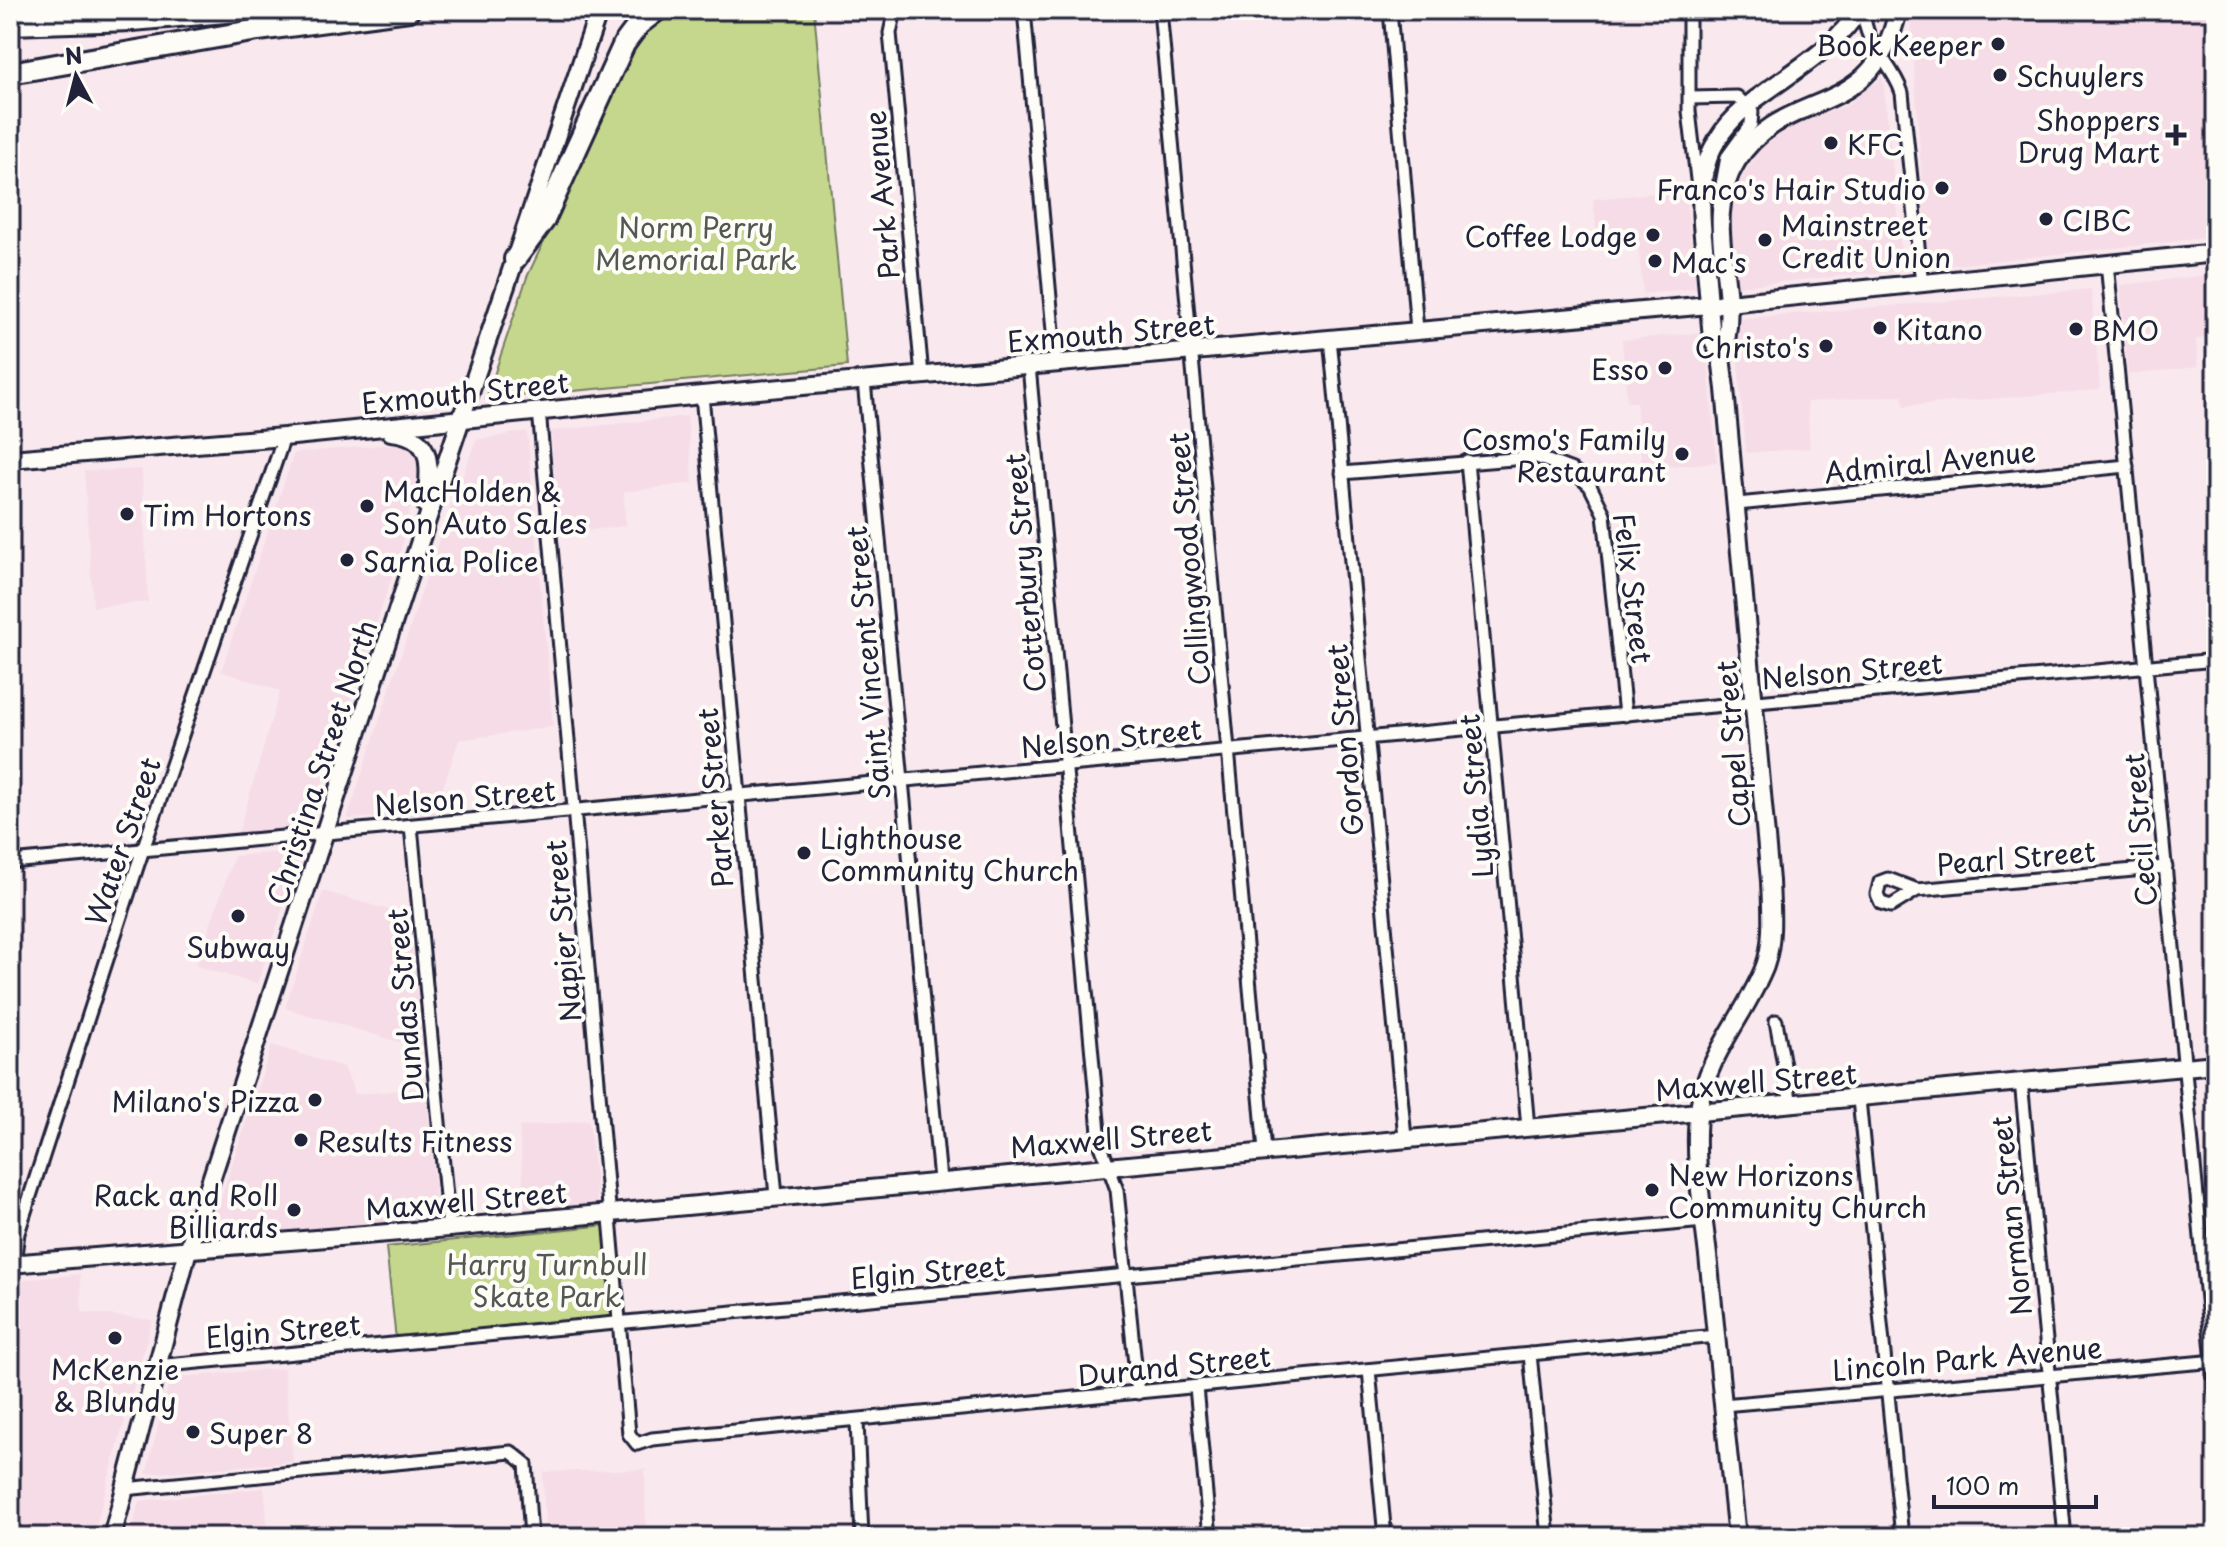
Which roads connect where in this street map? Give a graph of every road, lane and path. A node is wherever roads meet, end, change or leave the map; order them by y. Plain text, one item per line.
1 (248, 10) edge
2 (409, 10) edge
3 (657, 10) edge
4 (895, 10) edge
5 (1024, 10) edge
6 (1160, 10) edge
7 (1390, 10) edge
8 (1689, 10) edge
9 (1862, 10) edge
10 (1898, 10) edge
11 (597, 14) edge
12 (10, 24) edge
13 (1893, 28) junction
14 (1881, 56) junction
15 (10, 73) edge
16 (1902, 93) junction
17 (1690, 98) junction
18 (1748, 105) junction
19 (1699, 197) junction
20 (1722, 204) junction
21 (2216, 253) edge
22 (515, 259) junction
23 (2107, 263) junction
24 (1922, 284) junction
25 (1717, 304) junction
26 (1417, 330) junction
27 (1330, 338) junction
28 (1193, 351) junction
29 (1056, 364) junction
30 (1029, 366) junction
31 (922, 375) junction
32 (864, 381) junction
33 (702, 395) junction
34 (539, 410) junction
35 (462, 418) junction
36 (365, 429) junction
37 (284, 437) junction
38 (10, 459) edge
39 (1467, 461) junction
40 (2127, 466) junction
41 (1342, 473) junction
42 (1737, 504) junction
43 (425, 526) junction
44 (2216, 660) edge
45 (2147, 667) junction
46 (1755, 703) junction
47 (1625, 715) junction
48 (1493, 726) junction
49 (1368, 737) junction
50 (1229, 749) junction
51 (1065, 766) junction
52 (902, 780) junction
53 (738, 796) junction
54 (576, 811) junction
55 (411, 826) junction
56 (325, 834) junction
57 (145, 848) junction
58 (10, 862) edge
59 (2166, 867) junction
60 (1917, 890) dead end
61 (1776, 1021) dead end
62 (2216, 1064) edge
63 (2184, 1067) junction
64 (2021, 1081) junction
65 (1859, 1099) junction
66 (1791, 1104) junction
67 (1699, 1112) junction
68 (1528, 1127) junction
69 (1405, 1138) junction
70 (1265, 1151) junction
71 (1109, 1165) junction
72 (940, 1180) junction
73 (776, 1196) junction
74 (612, 1213) junction
75 (1704, 1221) junction
76 (449, 1228) junction
77 (188, 1250) junction
78 (12, 1263) edge
79 (1126, 1277) junction
80 (621, 1323) junction
81 (1716, 1336) junction
82 (1530, 1354) junction
83 (2214, 1361) edge
84 (156, 1366) junction
85 (1369, 1370) junction
86 (2049, 1375) junction
87 (1196, 1387) junction
88 (1886, 1390) junction
89 (1138, 1393) junction
90 (2216, 1393) edge
91 (1723, 1405) junction
92 (857, 1421) junction
93 (637, 1444) joint
94 (124, 1489) junction
95 (112, 1537) edge
96 (531, 1537) edge
97 (862, 1537) edge
98 (1210, 1537) edge
99 (1385, 1537) edge
100 (1548, 1537) edge
101 (1737, 1537) edge
102 (1902, 1537) edge
103 (2065, 1537) edge

1 - 12 highway
2 - 15 highway
3 - 22 highway
4 - 31 street, Park Avenue
5 - 29 street
6 - 28 street, Collingwood Street
7 - 26 street
8 - 17 street, Capel Street
9 - 14 street
9 - 18 street, Capel Street
10 - 13 street, Capel Street
11 - 22 street, Christina Street North
13 - 14 street, Capel Street
13 - 16 street
14 - 16 street
14 - 20 street, Capel Street
16 - 24 street
17 - 18 street
17 - 19 street, Capel Street
18 - 19 street, Capel Street
18 - 20 street, Capel Street
19 - 25 street, Capel Street
20 - 25 street, Capel Street
21 - 23 street, Exmouth Street
22 - 35 street, Christina Street North
23 - 24 street, Exmouth Street
23 - 40 street, Cecil Street
24 - 25 street, Exmouth Street
25 - 26 street, Exmouth Street
25 - 42 street, Capel Street
26 - 27 street, Exmouth Street
27 - 28 street, Exmouth Street
27 - 41 street, Gordon Street
28 - 29 street, Exmouth Street
28 - 50 street, Collingwood Street
29 - 30 street, Exmouth Street
30 - 31 street, Exmouth Street
30 - 51 street, Cotterbury Street
31 - 32 street, Exmouth Street
32 - 33 street, Exmouth Street
32 - 52 street, Saint Vincent Street
33 - 34 street, Exmouth Street
33 - 53 street, Parker Street
34 - 35 street, Exmouth Street
34 - 54 street, Napier Street
35 - 36 street, Exmouth Street
35 - 43 street, Christina Street North
36 - 37 street, Exmouth Street
36 - 43 street
37 - 38 street, Exmouth Street
37 - 57 street, Water Street
39 - 41 street, Felix Street
39 - 47 street, Felix Street
39 - 48 street, Lydia Street
40 - 42 street, Admiral Avenue
40 - 45 street, Cecil Street
41 - 49 street, Gordon Street
42 - 46 street, Capel Street
43 - 56 street, Christina Street North
44 - 45 street, Nelson Street
45 - 46 street, Nelson Street
45 - 59 street, Cecil Street
46 - 47 street, Nelson Street
46 - 67 street, Capel Street
47 - 48 street, Nelson Street
48 - 49 street, Nelson Street
48 - 68 street, Lydia Street
49 - 50 street, Nelson Street
49 - 69 street, Gordon Street
50 - 51 street, Nelson Street
50 - 70 street, Collingwood Street
51 - 52 street, Nelson Street
51 - 71 street, Cotterbury Street
52 - 53 street, Nelson Street
52 - 72 street, Saint Vincent Street
53 - 54 street, Nelson Street
53 - 73 street, Parker Street
54 - 55 street, Nelson Street
54 - 74 street, Napier Street
55 - 56 street, Nelson Street
55 - 76 street, Dundas Street
56 - 57 street, Nelson Street
56 - 77 street, Christina Street North
57 - 58 street, Nelson Street
57 - 78 street, Water Street
59 - 60 street, Pearl Street
59 - 63 street, Cecil Street
61 - 66 street
62 - 63 street, Maxwell Street
63 - 64 street, Maxwell Street
63 - 83 street, Cecil Street
64 - 65 street, Maxwell Street
64 - 86 street, Norman Street
65 - 66 street, Maxwell Street
65 - 88 street
66 - 67 street, Maxwell Street
67 - 68 street, Maxwell Street
67 - 75 street, Capel Street
68 - 69 street, Maxwell Street
69 - 70 street, Maxwell Street
70 - 71 street, Maxwell Street
71 - 72 street, Maxwell Street
71 - 79 street, Cotterbury Street
72 - 73 street, Maxwell Street
73 - 74 street, Maxwell Street
74 - 76 street, Maxwell Street
74 - 80 street, Napier Street
75 - 79 street, Elgin Street
75 - 81 street, Capel Street
76 - 77 street, Maxwell Street
77 - 78 street, Maxwell Street
77 - 84 street, Christina Street North
79 - 80 street, Elgin Street
79 - 89 street, Cotterbury Street
80 - 84 street, Elgin Street
80 - 93 street, Napier Street
81 - 82 street, Durand Street
81 - 91 street, Capel Street
82 - 85 street, Durand Street
82 - 100 street
83 - 86 street, Lincoln Park Avenue
83 - 90 street, Cecil Street
84 - 94 street, Christina Street North
85 - 87 street, Durand Street
85 - 99 street
86 - 88 street, Lincoln Park Avenue
86 - 103 street, Norman Street
87 - 89 street, Durand Street
87 - 98 street
88 - 91 street, Lincoln Park Avenue
88 - 102 street
89 - 92 street, Durand Street
91 - 101 street, Capel Street
92 - 93 street, Durand Street
92 - 97 street
94 - 95 street, Christina Street North
94 - 96 street

